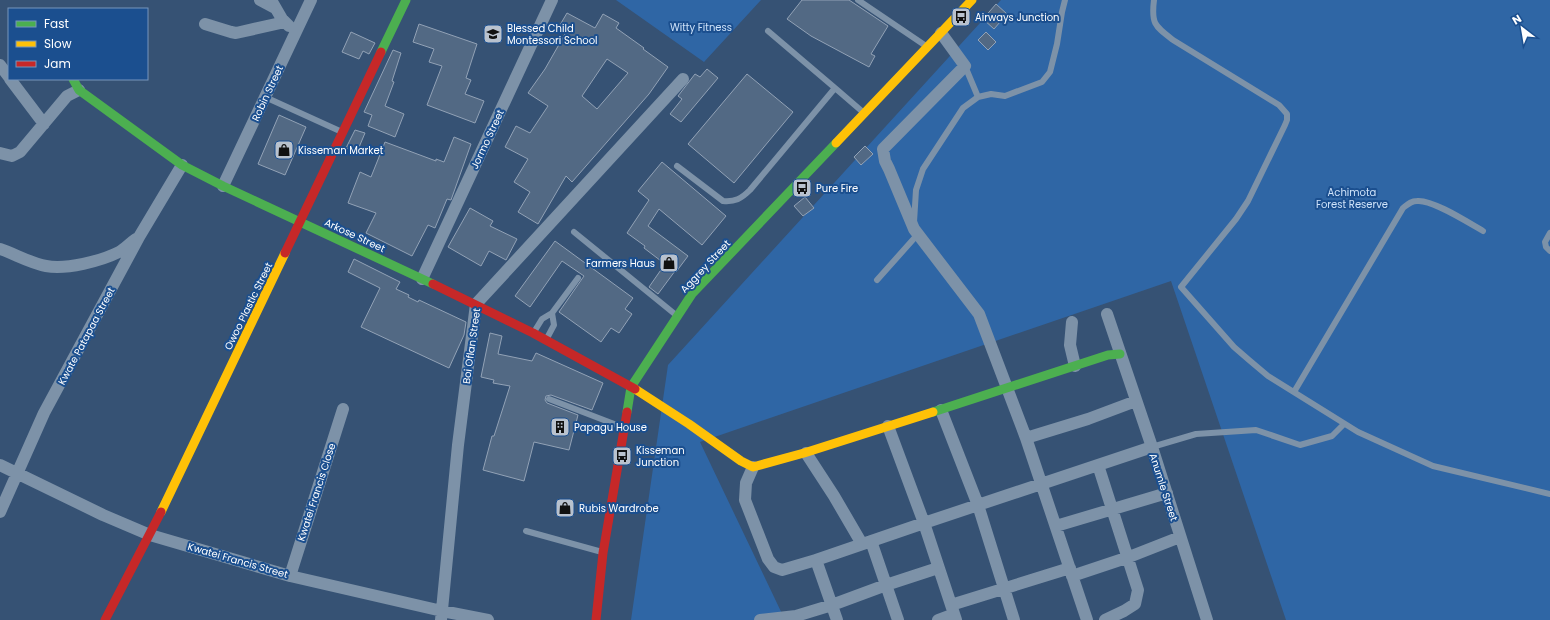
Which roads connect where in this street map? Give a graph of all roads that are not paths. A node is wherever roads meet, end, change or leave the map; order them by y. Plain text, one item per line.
1 (260, 0) edge
2 (311, 0) edge
3 (406, 0) edge
4 (552, 0) edge
5 (858, 0) edge
6 (972, 0) edge
7 (1066, 0) edge
8 (1154, 0) edge
9 (273, 4) edge
10 (285, 22) junction
11 (205, 24) dead end
12 (768, 31) dead end
13 (296, 32) junction
14 (941, 33) junction
15 (928, 47) junction
16 (0, 65) edge
17 (965, 66) junction
18 (8, 75) edge
19 (683, 79) dead end
20 (11, 80) edge
21 (76, 84) edge
22 (835, 88) junction
23 (265, 97) junction
24 (978, 97) junction
25 (864, 114) junction
26 (44, 124) junction
27 (343, 133) junction
28 (0, 153) edge
29 (182, 165) junction
30 (677, 166) dead end
31 (223, 186) junction
32 (301, 222) junction
33 (1484, 231) dead end
34 (574, 232) dead end
35 (916, 232) junction
36 (1550, 234) edge
37 (139, 237) junction
38 (0, 248) edge
39 (1550, 251) edge
40 (578, 278) dead end
41 (422, 279) junction
42 (877, 280) dead end
43 (476, 304) junction
44 (552, 313) junction
45 (1106, 314) dead end
46 (678, 316) junction
47 (1072, 322) dead end
48 (533, 333) junction
49 (546, 341) junction
50 (1120, 354) junction
51 (1075, 366) junction
52 (631, 387) junction
53 (1007, 389) junction
54 (1294, 392) junction
55 (549, 399) dead end
56 (1136, 401) junction
57 (343, 409) dead end
58 (942, 410) junction
59 (1344, 424) junction
60 (888, 426) junction
61 (624, 428) junction
62 (1026, 438) junction
63 (1152, 448) junction
64 (806, 453) junction
65 (0, 465) edge
66 (1098, 465) junction
67 (753, 467) junction
68 (17, 472) junction
69 (1042, 484) junction
70 (1167, 493) junction
71 (1550, 494) edge
72 (978, 505) junction
73 (1112, 510) junction
74 (0, 512) edge
75 (924, 523) junction
76 (1056, 526) junction
77 (526, 531) dead end
78 (150, 535) junction
79 (1180, 537) junction
80 (866, 543) junction
81 (602, 553) junction
82 (1129, 557) junction
83 (816, 560) junction
84 (938, 568) junction
85 (1071, 572) junction
86 (290, 576) junction
87 (886, 585) junction
88 (1004, 589) junction
89 (832, 606) junction
90 (954, 613) edge
91 (442, 616) edge
92 (105, 620) edge
93 (488, 620) edge
94 (596, 620) edge
95 (760, 620) edge
96 (837, 620) edge
97 (898, 620) edge
98 (938, 620) edge
99 (1014, 620) edge
100 (1087, 620) edge
101 (1105, 620) edge
102 (1207, 620) edge

1 - 9 street
2 - 13 street, Robin Street
3 - 27 street, Owoo Plastic Street
4 - 41 street, Jormo Street
5 - 15 lane
6 - 14 street, Aggrey Street
7 - 24 lane
8 - 54 lane
9 - 10 street
10 - 11 street
10 - 13 street
12 - 22 lane
13 - 23 street, Robin Street
14 - 15 street, Aggrey Street
14 - 17 street
15 - 25 street, Aggrey Street
16 - 18 street
17 - 24 lane
17 - 35 street
19 - 43 street, Boi Oflan Street
20 - 26 street
21 - 26 street
21 - 29 street, Arkose Street
22 - 25 lane
22 - 30 lane
23 - 27 lane
23 - 31 street, Robin Street
24 - 35 lane
25 - 46 street, Aggrey Street
26 - 28 street
27 - 32 street, Owoo Plastic Street
29 - 31 street, Arkose Street
29 - 37 street, Kwate Patapaa Street
31 - 32 street, Arkose Street
32 - 41 street, Arkose Street
32 - 78 street, Owoo Plastic Street
33 - 54 lane
34 - 46 lane
35 - 42 lane
35 - 53 street
36 - 39 lane
37 - 38 street
37 - 68 street, Kwate Patapaa Street
40 - 44 lane
41 - 43 street, Arkose Street
43 - 48 street, Arkose Street
43 - 91 street, Boi Oflan Street
44 - 48 lane
44 - 49 lane
45 - 50 street, Anumle Street
46 - 52 street, Aggrey Street
47 - 51 street
48 - 49 street, Arkose Street
49 - 52 street, Arkose Street
50 - 51 street
50 - 56 street, Anumle Street
51 - 53 street
52 - 61 street, Aggrey Street
52 - 67 street, Arkose Street
53 - 58 street
53 - 62 street
54 - 59 lane
55 - 61 lane
56 - 62 street
56 - 63 street, Anumle Street
57 - 86 street, Kwatei Francis Close
58 - 60 street
58 - 72 street
59 - 63 lane
59 - 71 lane
60 - 64 street
60 - 75 street
61 - 81 street, Aggrey Street
62 - 69 street
63 - 66 street
63 - 70 street, Anumle Street
64 - 67 street
64 - 80 street
65 - 68 street, Kwatei Francis Street
66 - 69 street
66 - 73 street
67 - 83 street
68 - 74 street, Kwate Patapaa Street
68 - 78 street, Kwatei Francis Street
69 - 72 street
69 - 76 street
70 - 73 street
70 - 79 street, Anumle Street
72 - 75 street
72 - 88 street
73 - 76 street
73 - 82 street
75 - 80 street
75 - 84 street
76 - 85 street
77 - 81 lane
78 - 86 street, Kwatei Francis Street
78 - 92 street, Owoo Plastic Street
79 - 82 street
79 - 102 street, Anumle Street
80 - 83 street
80 - 87 street
81 - 94 street, Aggrey Street
82 - 85 street
82 - 101 street
83 - 89 street
84 - 87 street
84 - 90 street
85 - 88 street
85 - 100 street
86 - 91 street, Kwatei Francis Street
87 - 89 street
87 - 97 street
88 - 90 street
88 - 99 street
89 - 95 street
89 - 96 street
90 - 98 street
91 - 93 street, Kwatei Francis Street

